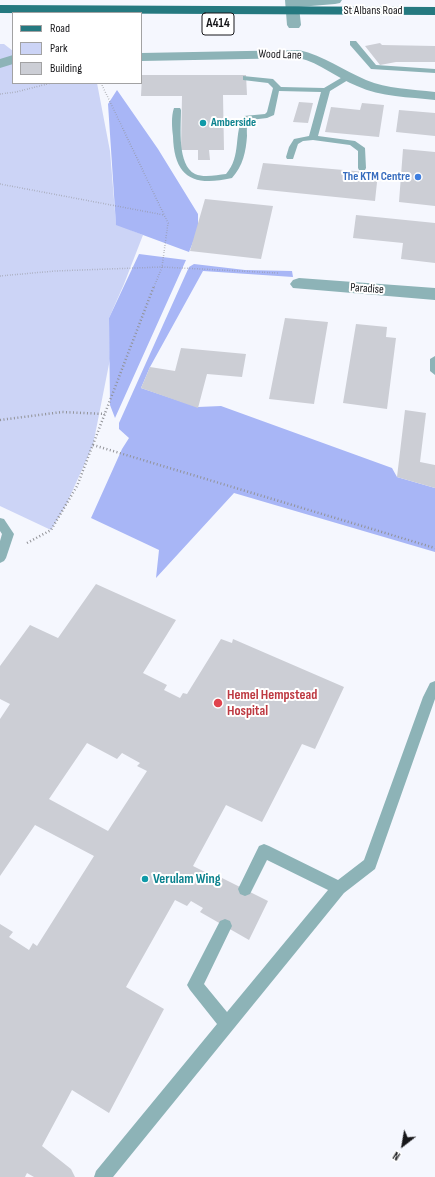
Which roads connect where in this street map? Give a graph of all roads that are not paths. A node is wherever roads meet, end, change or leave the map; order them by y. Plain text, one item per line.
1 (335, 0) edge
2 (293, 4) edge
3 (0, 9) edge
4 (435, 11) edge
5 (0, 22) edge
6 (12, 22) edge
7 (279, 24) dead end
8 (294, 25) junction
9 (310, 25) dead end
10 (353, 43) dead end
11 (142, 57) edge
12 (12, 59) edge
13 (0, 64) edge
14 (435, 71) edge
15 (348, 77) junction
16 (246, 78) dead end
17 (278, 88) junction
18 (326, 90) junction
19 (435, 96) edge
20 (177, 110) dead end
21 (313, 138) junction
22 (290, 157) dead end
23 (362, 168) dead end
24 (299, 284) road end
25 (435, 294) edge
26 (435, 359) edge
27 (435, 370) edge
28 (0, 522) edge
29 (0, 558) edge
30 (435, 687) edge
31 (339, 888) junction
32 (245, 889) dead end
33 (225, 926) dead end
34 (227, 1024) junction
35 (102, 1177) edge

1 - 2 street
2 - 3 main road, St Albans Road / A414
2 - 4 main road, St Albans Road / A414
2 - 8 street
5 - 6 main road
7 - 8 main road
8 - 9 main road
10 - 14 lane
11 - 15 street, Wood Lane
12 - 13 street
15 - 18 lane
15 - 19 street, Wood Lane
16 - 17 lane
17 - 18 lane
17 - 20 lane
18 - 21 lane
21 - 22 lane
21 - 23 lane
24 - 25 street, Paradise
26 - 27 lane
28 - 29 lane
30 - 31 lane
31 - 32 lane
31 - 34 lane
33 - 34 lane
34 - 35 lane

